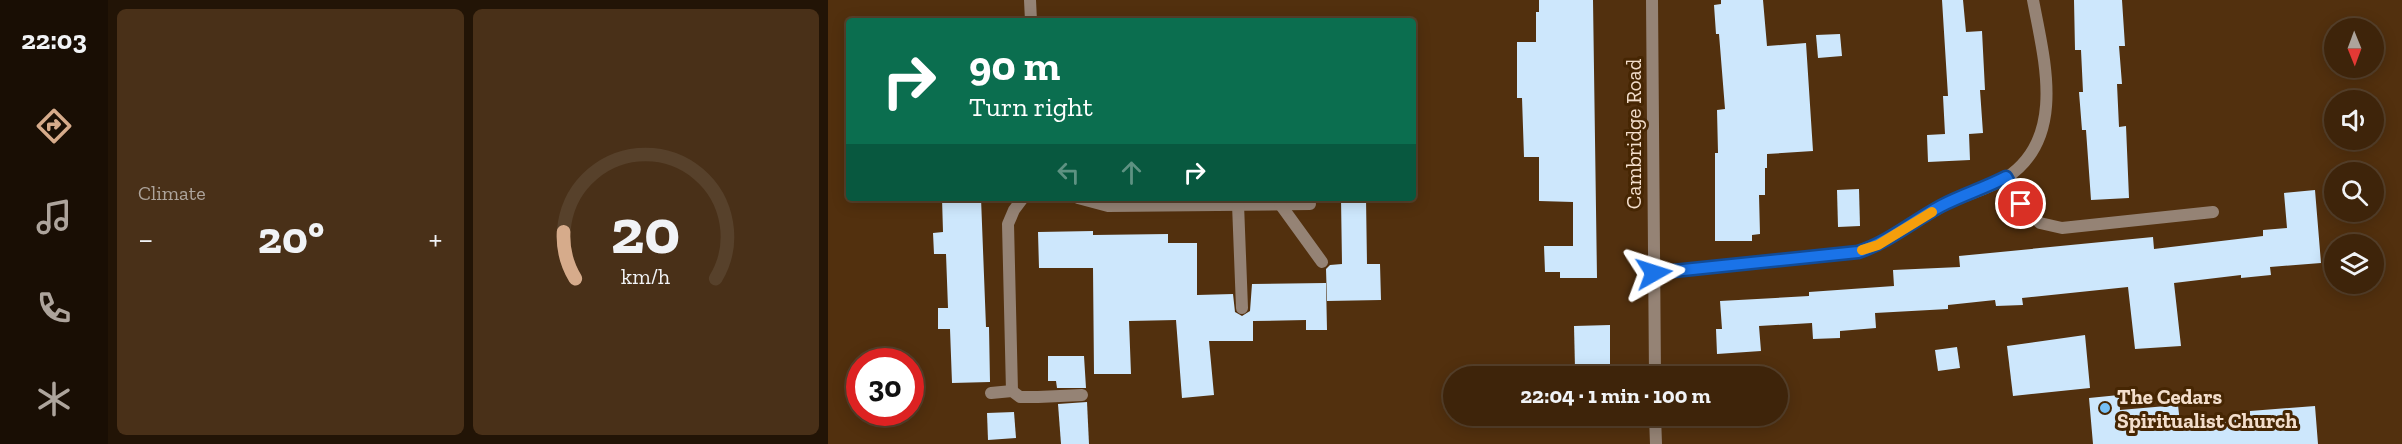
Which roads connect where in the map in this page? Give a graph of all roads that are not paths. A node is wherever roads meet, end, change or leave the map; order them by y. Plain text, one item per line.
1 (1030, 0) edge
2 (1652, 0) edge
3 (2033, 0) edge
4 (1031, 18) edge
5 (2006, 177) junction
6 (1021, 201) edge
7 (1089, 201) edge
8 (1238, 204) junction
9 (1280, 204) junction
10 (1310, 204) dead end
11 (2213, 212) dead end
12 (1322, 261) dead end
13 (1654, 273) junction
14 (1242, 308) dead end
15 (1655, 366) edge
16 (1012, 391) junction
17 (991, 393) dead end
18 (1082, 395) dead end
19 (1655, 426) edge
20 (1656, 444) edge

1 - 4 street
2 - 13 street, Cambridge Road
3 - 5 street
5 - 11 street
5 - 13 street
6 - 16 street
7 - 8 street
8 - 9 street
8 - 14 street
9 - 10 street
9 - 12 street
13 - 15 street, Cambridge Road
16 - 17 street
16 - 18 street
19 - 20 street

